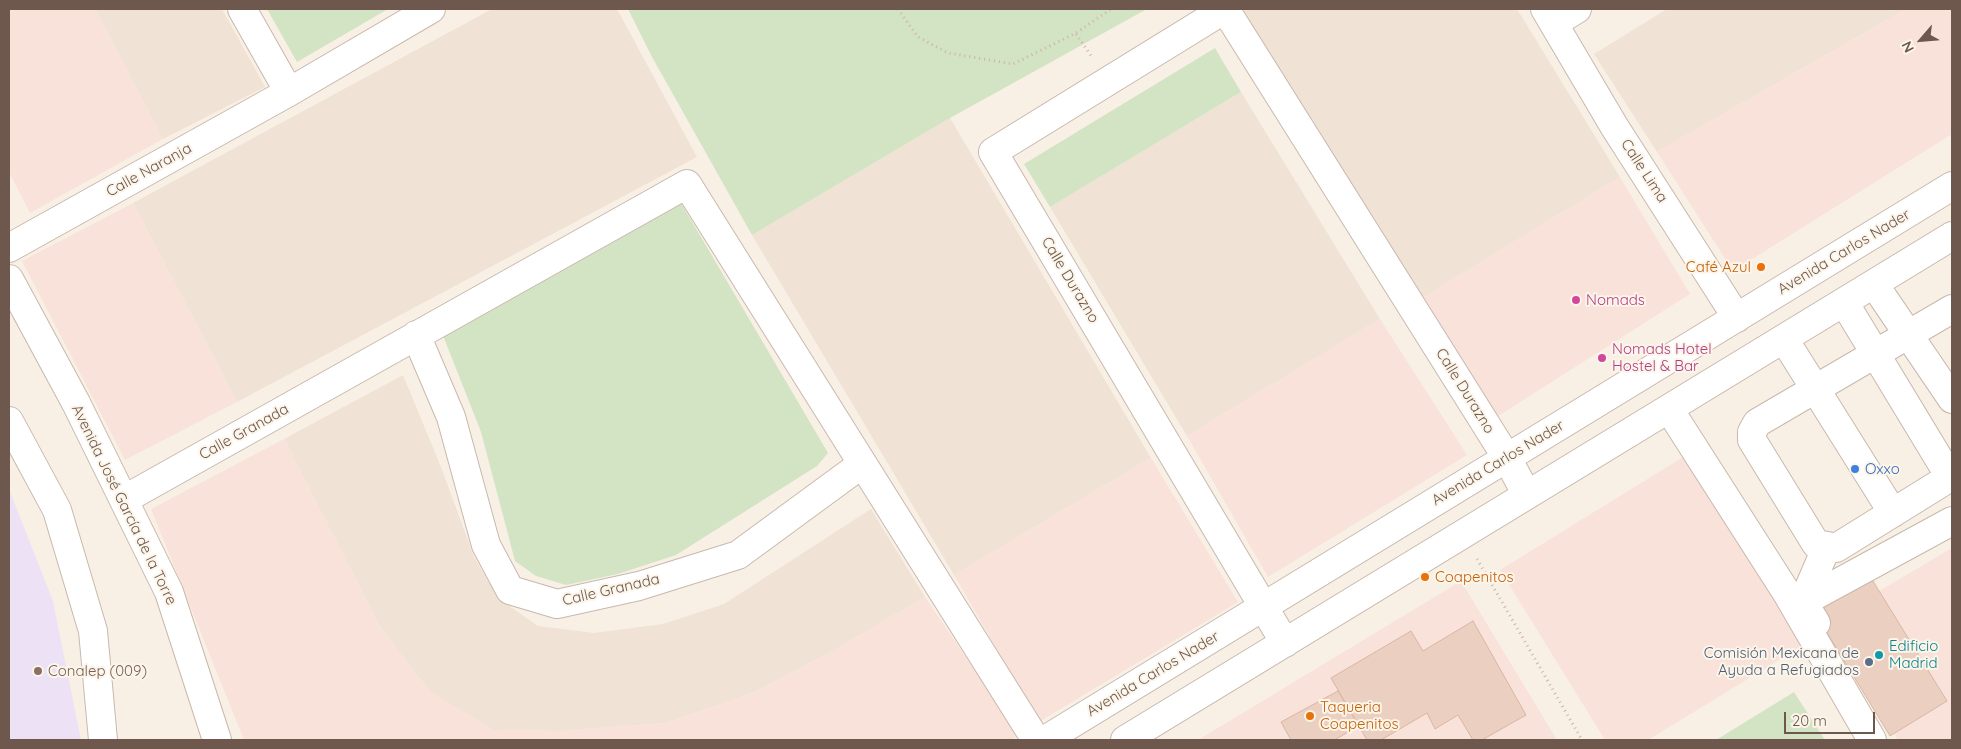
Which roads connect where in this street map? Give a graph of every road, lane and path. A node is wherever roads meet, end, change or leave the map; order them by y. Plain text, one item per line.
1 (242, 9) edge
2 (430, 9) edge
3 (898, 9) edge
4 (1110, 9) edge
5 (1225, 9) edge
6 (1577, 9) edge
7 (1549, 16) edge
8 (289, 92) junction
9 (1952, 186) edge
10 (1952, 236) edge
11 (9, 248) edge
12 (9, 279) edge
13 (1874, 284) junction
14 (1844, 302) junction
15 (1952, 309) edge
16 (1737, 318) junction
17 (1910, 334) junction
18 (416, 335) junction
19 (1784, 339) junction
20 (1877, 353) junction
21 (1815, 389) junction
22 (1952, 399) edge
23 (1669, 409) junction
24 (9, 421) edge
25 (1506, 458) junction
26 (862, 464) junction
27 (1951, 476) edge
28 (1527, 495) junction
29 (125, 499) junction
30 (1893, 513) junction
31 (1952, 521) edge
32 (1463, 534) junction
33 (1827, 546) junction
34 (1803, 602) junction
35 (1265, 606) junction
36 (1285, 643) junction
37 (103, 740) edge
38 (217, 740) edge
39 (1036, 740) edge
40 (1045, 740) edge
41 (1125, 740) edge
42 (1582, 740) edge
43 (1872, 740) edge
44 (1885, 740) edge

1 - 8 street
2 - 8 street, Calle Naranja
3 - 4 path
5 - 25 street, Calle Durazno
5 - 35 street, Calle Durazno
6 - 7 street, Calle Lima
7 - 16 street, Calle Lima
8 - 11 street, Calle Naranja
9 - 16 street, Avenida Carlos Nader
10 - 13 street
12 - 29 street, Avenida José García de la Torre
13 - 14 street
13 - 17 street
14 - 19 street
14 - 20 street
15 - 17 street
16 - 25 street, Avenida Carlos Nader
17 - 20 street
17 - 22 street
18 - 26 street, Calle Granada
18 - 26 street, Calle Granada
18 - 29 street, Calle Granada
19 - 21 street
19 - 23 street
20 - 21 street
20 - 27 street
21 - 30 street
21 - 33 street
23 - 28 street
23 - 43 street
24 - 37 street
25 - 28 street, Calle Durazno
25 - 35 street, Avenida Carlos Nader
26 - 39 street, Calle Granada
27 - 30 street
28 - 32 street
29 - 38 street, Avenida José García de la Torre
30 - 33 street
31 - 34 street
32 - 36 street
32 - 42 path
33 - 34 street
34 - 44 street
35 - 36 street, Calle Durazno
35 - 40 street, Avenida Carlos Nader
36 - 41 street

